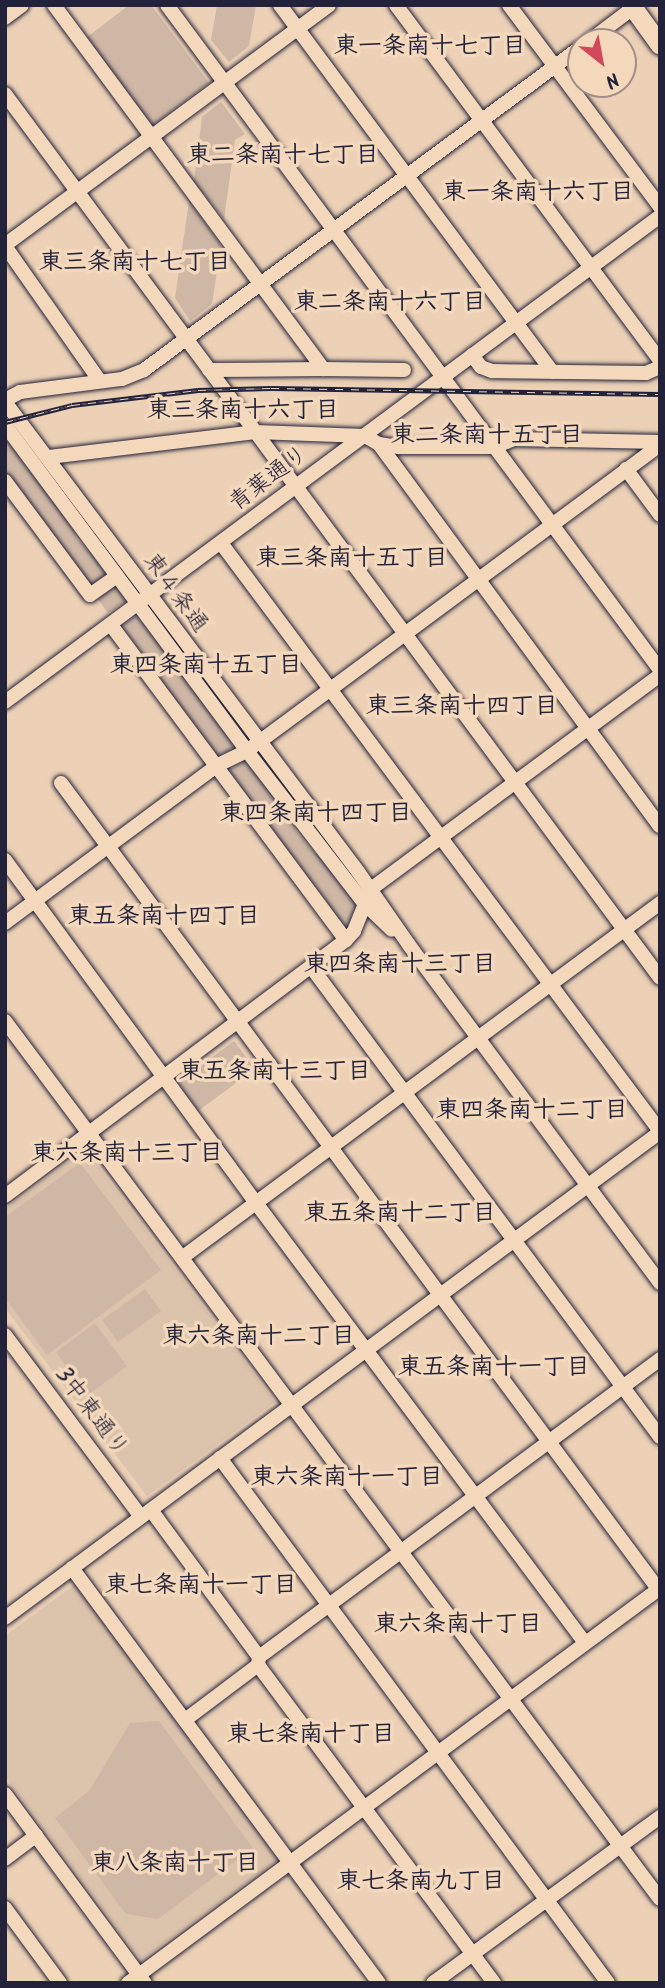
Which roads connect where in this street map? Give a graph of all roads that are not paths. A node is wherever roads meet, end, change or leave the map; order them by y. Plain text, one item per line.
1 (22, 5) edge
2 (54, 5) edge
3 (167, 5) edge
4 (280, 5) edge
5 (330, 5) edge
6 (396, 5) edge
7 (509, 5) edge
8 (633, 6) edge
9 (5, 18) edge
10 (606, 28) edge
11 (297, 29) junction
12 (660, 45) edge
13 (567, 58) edge
14 (555, 67) junction
15 (225, 84) junction
16 (5, 94) edge
17 (480, 121) junction
18 (152, 138) junction
19 (407, 175) junction
20 (79, 192) junction
21 (660, 207) edge
22 (660, 216) edge
23 (334, 230) junction
24 (5, 246) edge
25 (591, 267) junction
26 (261, 285) junction
27 (516, 323) junction
28 (187, 340) junction
29 (472, 355) junction
30 (660, 361) edge
31 (660, 367) edge
32 (323, 369) junction
33 (209, 370) junction
34 (404, 370) dead end
35 (553, 372) junction
36 (443, 376) junction
37 (100, 381) junction
38 (5, 401) edge
39 (5, 425) edge
40 (255, 432) junction
41 (365, 436) junction
42 (660, 443) edge
43 (379, 444) junction
44 (494, 447) junction
45 (49, 457) junction
46 (626, 470) junction
47 (5, 481) edge
48 (296, 486) junction
49 (660, 515) edge
50 (551, 525) junction
51 (221, 542) junction
52 (117, 576) junction
53 (478, 579) junction
54 (143, 600) junction
55 (111, 625) junction
56 (405, 634) junction
57 (660, 673) edge
58 (332, 688) junction
59 (5, 702) edge
60 (588, 729) junction
61 (253, 747) junction
62 (218, 765) junction
63 (516, 782) junction
64 (61, 783) dead end
65 (660, 827) edge
66 (440, 835) junction
67 (108, 846) junction
68 (5, 860) edge
69 (371, 889) junction
70 (36, 901) junction
71 (660, 903) edge
72 (365, 904) junction
73 (5, 923) edge
74 (624, 930) junction
75 (346, 940) junction
76 (409, 945) junction
77 (312, 968) junction
78 (660, 978) edge
79 (551, 984) junction
80 (5, 1021) edge
81 (238, 1022) junction
82 (478, 1038) junction
83 (166, 1076) junction
84 (404, 1093) junction
85 (660, 1132) edge
86 (88, 1134) junction
87 (330, 1147) junction
88 (588, 1186) junction
89 (5, 1196) edge
90 (256, 1203) junction
91 (513, 1241) junction
92 (183, 1257) junction
93 (660, 1283) edge
94 (439, 1295) junction
95 (5, 1335) edge
96 (365, 1350) junction
97 (660, 1359) edge
98 (622, 1387) junction
99 (292, 1405) junction
100 (660, 1437) edge
101 (549, 1442) junction
102 (220, 1458) junction
103 (474, 1497) junction
104 (146, 1513) junction
105 (402, 1551) junction
106 (72, 1568) junction
107 (658, 1592) edge
108 (329, 1606) junction
109 (5, 1618) edge
110 (585, 1643) junction
111 (258, 1661) junction
112 (510, 1699) junction
113 (185, 1720) junction
114 (438, 1754) junction
115 (5, 1794) edge
116 (363, 1808) junction
117 (660, 1817) edge
118 (36, 1836) junction
119 (620, 1846) junction
120 (5, 1859) edge
121 (290, 1861) junction
122 (660, 1899) edge
123 (547, 1900) junction
124 (5, 1908) edge
125 (473, 1954) junction
126 (138, 1980) edge
127 (60, 1983) edge
128 (379, 1983) edge
129 (433, 1983) edge
130 (494, 1983) edge
131 (608, 1983) edge

1 - 9 street
2 - 18 street
3 - 15 street
4 - 11 street
5 - 11 street
6 - 17 street
7 - 14 street
8 - 10 street
8 - 12 highway
11 - 15 street
11 - 19 street
13 - 14 street
14 - 17 street
14 - 21 street
15 - 18 street
15 - 23 street
16 - 20 street
17 - 19 street
17 - 25 street
18 - 20 street
18 - 26 street
19 - 23 street
19 - 27 street
20 - 24 street
20 - 28 street
22 - 25 street, 青葉通り
23 - 26 street
23 - 36 street
24 - 37 street
25 - 27 street, 青葉通り
25 - 30 street
26 - 28 street
26 - 32 street
27 - 29 street, 青葉通り
27 - 35 street
28 - 33 street
28 - 37 street
29 - 35 street
29 - 36 street, 青葉通り
31 - 35 street
32 - 33 street
32 - 34 street
33 - 40 street
36 - 41 street, 青葉通り
36 - 44 street
37 - 38 street
38 - 45 street, 東４条通
39 - 52 street, 東４条通
40 - 41 street
40 - 45 street
40 - 48 street
41 - 43 street
41 - 48 street, 青葉通り
42 - 44 street
42 - 46 street
43 - 44 street
43 - 53 street
44 - 50 street
45 - 54 street, 東４条通
46 - 49 street
46 - 50 street
47 - 52 street
48 - 51 street, 青葉通り
48 - 56 street
50 - 53 street
50 - 57 street
51 - 54 street, 青葉通り
51 - 58 street
52 - 54 street, 東４条通
53 - 56 street
53 - 60 street
54 - 55 street, 青葉通り
54 - 61 street, 東４条通
55 - 59 street, 青葉通り
55 - 62 street
56 - 58 street
56 - 63 street
57 - 60 street
58 - 61 street
58 - 66 street
60 - 63 street
60 - 65 street
61 - 62 street
61 - 69 street, 東４条通
61 - 72 street, 東４条通
62 - 67 street
62 - 75 street
63 - 66 street
63 - 74 street
64 - 67 street
66 - 69 street
66 - 79 street
67 - 70 street
67 - 81 street
68 - 70 street
69 - 72 street
69 - 76 street, 東４条通
70 - 73 street
70 - 83 street
71 - 74 street
72 - 75 street
72 - 76 street, 東４条通
74 - 78 street
74 - 79 street
75 - 77 street
76 - 82 street, 東４条通
77 - 81 street
77 - 84 street
79 - 82 street
79 - 85 street
80 - 86 street
81 - 83 street
81 - 87 street
82 - 84 street
82 - 88 street, 東４条通
83 - 86 street
83 - 90 street
84 - 87 street
84 - 91 street
85 - 88 street
86 - 89 street
86 - 92 street
87 - 90 street
87 - 94 street
88 - 91 street
88 - 93 street, 東４条通
90 - 92 street
90 - 96 street
91 - 94 street
91 - 98 street
92 - 99 street
94 - 96 street
94 - 101 street
95 - 104 street, 3中東通り
96 - 99 street
96 - 103 street
97 - 98 street
98 - 100 street
98 - 101 street
99 - 102 street
99 - 105 street
101 - 103 street
101 - 107 street
102 - 104 street
102 - 108 street
103 - 105 street
103 - 110 street
104 - 106 street
104 - 111 street, 3中東通り
105 - 108 street
105 - 112 street
106 - 109 street
106 - 113 street
107 - 110 street
108 - 111 street
108 - 114 street
110 - 112 street
111 - 113 street
111 - 116 street, 3中東通り
112 - 114 street
112 - 119 street
113 - 121 street
114 - 116 street
114 - 123 street
115 - 118 street
116 - 121 street
116 - 125 street, 3中東通り
117 - 119 street
118 - 120 street
118 - 126 street
119 - 122 street
119 - 123 street
121 - 126 street
121 - 128 street
123 - 125 street
123 - 131 street
124 - 127 street
125 - 129 street
125 - 130 street, 3中東通り

